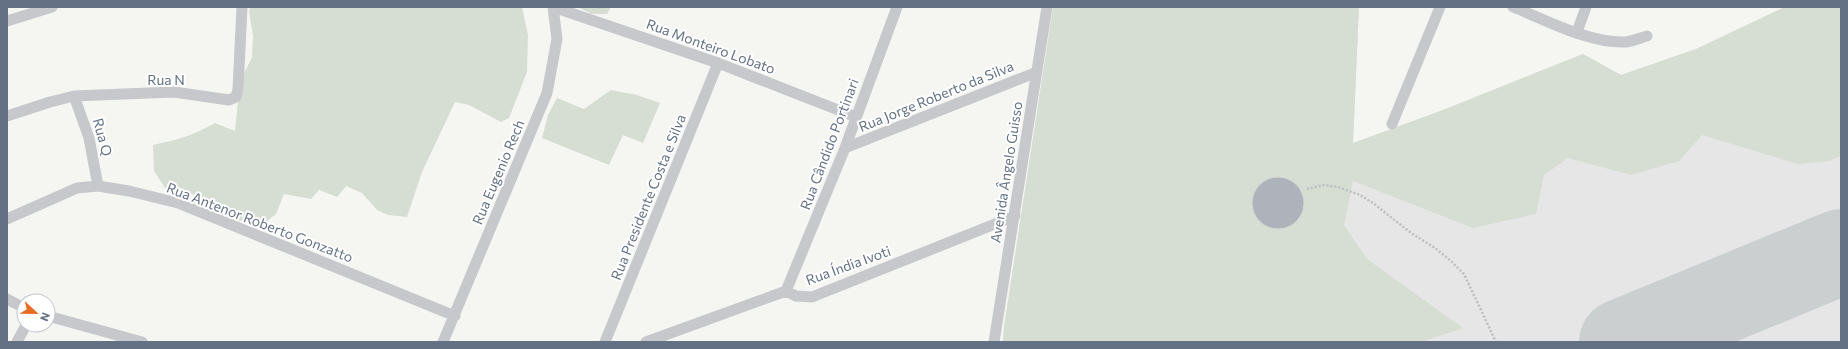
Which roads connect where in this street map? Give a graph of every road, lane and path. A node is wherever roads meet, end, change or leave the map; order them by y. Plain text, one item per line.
1 (52, 7) edge
2 (242, 7) edge
3 (553, 7) edge
4 (897, 7) edge
5 (1047, 7) edge
6 (1440, 7) edge
7 (1513, 7) edge
8 (1586, 7) edge
9 (7, 21) edge
10 (1577, 32) junction
11 (1647, 36) dead end
12 (718, 63) junction
13 (1037, 72) junction
14 (74, 96) junction
15 (7, 116) edge
16 (856, 117) junction
17 (1392, 124) dead end
18 (845, 148) junction
19 (98, 186) junction
20 (1307, 189) dead end
21 (1015, 216) junction
22 (7, 219) edge
23 (786, 291) junction
24 (7, 299) edge
25 (16, 304) edge
26 (455, 316) junction
27 (56, 318) edge
28 (142, 342) edge
29 (443, 342) edge
30 (605, 342) edge
31 (646, 342) edge
32 (994, 342) edge
33 (1496, 342) edge

1 - 9 street
2 - 14 street, Rua N
3 - 12 street, Rua Monteiro Lobato
3 - 26 street, Rua Eugenio Rech
4 - 16 street, Rua Cândido Portinari
5 - 13 street, Avenida Ângelo Guisso
6 - 17 street
7 - 10 street
8 - 10 street
10 - 11 street
12 - 16 street, Rua Monteiro Lobato
12 - 30 street, Rua Presidente Costa e Silva
13 - 18 street, Rua Jorge Roberto da Silva
13 - 21 street, Avenida Ângelo Guisso
14 - 15 street, Rua N
14 - 19 street, Rua Q
16 - 18 street, Rua Cândido Portinari
18 - 23 street, Rua Cândido Portinari
19 - 22 street, Rua Antenor Roberto Gonzatto
19 - 26 street, Rua Antenor Roberto Gonzatto
20 - 33 path
21 - 23 street, Rua Índia Ivoti
21 - 32 street, Avenida Ângelo Guisso
23 - 31 street
24 - 25 street
26 - 29 street, Rua Eugenio Rech
27 - 28 street

